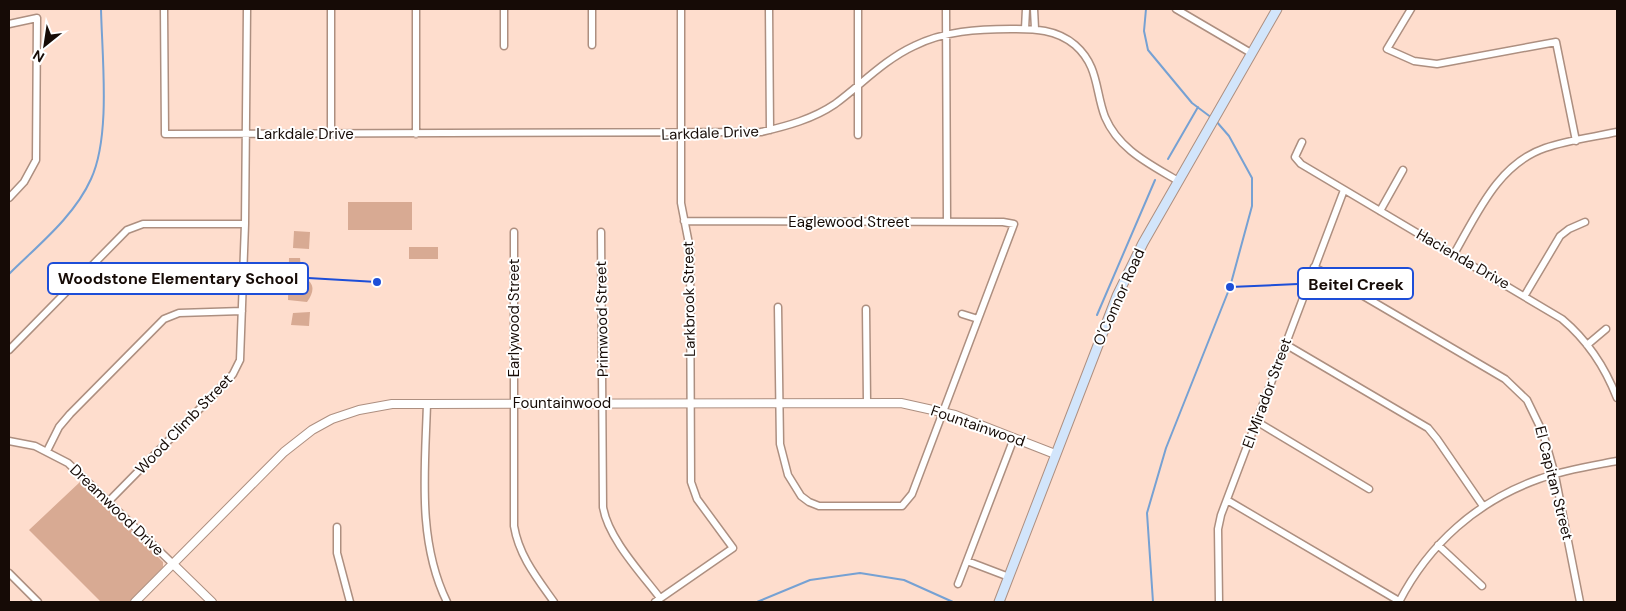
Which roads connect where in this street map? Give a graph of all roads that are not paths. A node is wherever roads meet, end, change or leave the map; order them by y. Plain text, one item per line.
1 (164, 9) edge
2 (247, 9) edge
3 (331, 9) edge
4 (416, 9) edge
5 (504, 9) edge
6 (592, 9) edge
7 (681, 9) edge
8 (769, 9) edge
9 (858, 9) edge
10 (946, 9) edge
11 (1026, 9) edge
12 (1034, 9) edge
13 (1176, 9) edge
14 (1277, 9) edge
15 (1411, 9) edge
16 (9, 24) edge
17 (1025, 29) junction
18 (1035, 29) junction
19 (946, 35) junction
20 (592, 45) dead end
21 (504, 46) dead end
22 (1251, 53) junction
23 (858, 86) junction
24 (770, 130) junction
25 (1617, 132) edge
26 (246, 134) junction
27 (331, 134) junction
28 (416, 134) junction
29 (681, 134) junction
30 (858, 135) dead end
31 (1576, 140) junction
32 (1302, 142) dead end
33 (1403, 170) dead end
34 (1178, 181) junction
35 (1344, 190) junction
36 (9, 198) edge
37 (1380, 211) junction
38 (684, 221) junction
39 (947, 222) junction
40 (1585, 222) dead end
41 (245, 224) junction
42 (514, 232) dead end
43 (601, 232) dead end
44 (1454, 254) junction
45 (1314, 267) junction
46 (1525, 295) junction
47 (778, 307) dead end
48 (866, 309) dead end
49 (242, 311) junction
50 (962, 314) dead end
51 (978, 319) junction
52 (1606, 329) dead end
53 (1285, 344) junction
54 (1587, 345) junction
55 (9, 350) edge
56 (1617, 398) edge
57 (867, 402) junction
58 (603, 403) junction
59 (778, 403) junction
60 (426, 404) junction
61 (514, 404) junction
62 (692, 404) junction
63 (944, 412) junction
64 (1256, 421) junction
65 (1014, 438) junction
66 (9, 441) edge
67 (47, 451) junction
68 (1055, 454) junction
69 (1617, 461) edge
70 (1555, 475) junction
71 (1369, 489) dead end
72 (1227, 500) junction
73 (109, 501) junction
74 (1483, 506) junction
75 (337, 527) dead end
76 (1438, 544) junction
77 (967, 561) junction
78 (173, 564) junction
79 (9, 573) edge
80 (1009, 577) junction
81 (958, 584) dead end
82 (1482, 586) dead end
83 (658, 600) edge
84 (38, 602) edge
85 (135, 602) edge
86 (212, 602) edge
87 (350, 602) edge
88 (446, 602) edge
89 (554, 602) edge
90 (999, 602) edge
91 (1219, 602) edge
92 (1399, 602) edge
93 (1580, 602) edge

1 - 26 street, Larkdale Drive
2 - 26 street, Wood Climb Street
3 - 27 street
4 - 28 street
5 - 21 street
6 - 20 street
7 - 29 street, Larkbrook Street
8 - 24 street
9 - 23 street
10 - 19 street
11 - 17 street
12 - 18 street
13 - 22 street
14 - 22 main road, O'Connor Road
15 - 31 street
16 - 36 street
17 - 18 street, Larkdale Drive
17 - 19 street, Larkdale Drive
18 - 34 street, Larkdale Drive
19 - 23 street, Larkdale Drive
19 - 39 street
22 - 34 main road, O'Connor Road
23 - 24 street, Larkdale Drive
23 - 30 street
24 - 29 street, Larkdale Drive
25 - 31 street
26 - 27 street, Larkdale Drive
26 - 41 street, Wood Climb Street
27 - 28 street, Larkdale Drive
28 - 29 street, Larkdale Drive
29 - 38 street, Larkbrook Street
31 - 44 street
32 - 35 street, Hacienda Drive
33 - 37 street
34 - 68 main road, O'Connor Road
35 - 37 street, Hacienda Drive
35 - 45 street, El Mirador Street
37 - 44 street, Hacienda Drive
38 - 39 street, Eaglewood Street
38 - 62 street, Larkbrook Street
39 - 51 street, Eaglewood Street
40 - 46 street
41 - 49 street, Wood Climb Street
41 - 55 street
42 - 61 street, Earlywood Street
43 - 58 street, Primwood Street
44 - 46 street, Hacienda Drive
45 - 53 street, El Mirador Street
45 - 70 street, El Capitan Street
46 - 54 street, Hacienda Drive
47 - 59 street
48 - 57 street
49 - 67 street
49 - 73 street, Wood Climb Street
50 - 51 street
51 - 63 street
52 - 54 street
53 - 64 street, El Mirador Street
53 - 74 street
54 - 56 street, Hacienda Drive
57 - 59 street, Fountainwood
57 - 63 street, Fountainwood
58 - 61 street, Fountainwood
58 - 62 street, Fountainwood
58 - 83 street, Primwood Street
59 - 62 street, Fountainwood
59 - 63 street
60 - 61 street, Fountainwood
60 - 78 street, Fountainwood
60 - 88 street
61 - 89 street, Earlywood Street
62 - 83 street, Larkbrook Street
63 - 65 street, Fountainwood
64 - 71 street
64 - 72 street, El Mirador Street
65 - 68 street, Fountainwood
65 - 77 street
66 - 67 street, Dreamwood Drive
67 - 73 street, Dreamwood Drive
68 - 80 main road, O'Connor Road
69 - 70 street
70 - 74 street
70 - 93 street, El Capitan Street
72 - 91 street, El Mirador Street
72 - 92 street
73 - 78 street, Dreamwood Drive
74 - 76 street
75 - 87 street
76 - 82 street
76 - 92 street
77 - 80 street
77 - 81 street
78 - 85 street, Fountainwood
78 - 86 street, Dreamwood Drive
79 - 84 street
80 - 90 main road, O'Connor Road

